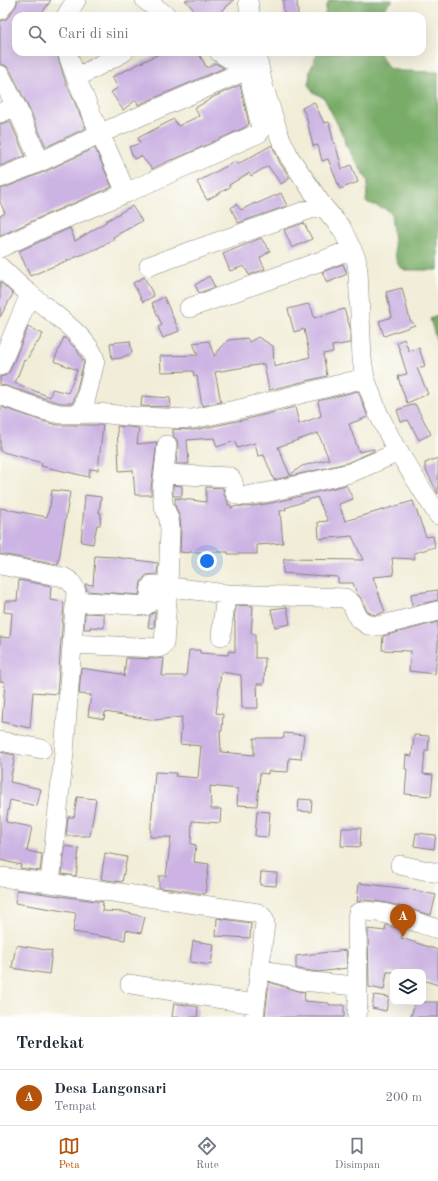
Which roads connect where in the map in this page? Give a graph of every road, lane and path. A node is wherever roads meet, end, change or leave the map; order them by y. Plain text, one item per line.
1 (7, 0) edge
2 (76, 0) edge
3 (145, 0) edge
4 (239, 0) edge
5 (248, 0) edge
6 (0, 10) edge
7 (68, 12) edge
8 (162, 12) edge
9 (240, 12) edge
10 (250, 12) edge
11 (68, 56) edge
12 (117, 56) edge
13 (224, 56) edge
14 (248, 59) edge
15 (0, 75) edge
16 (76, 78) junction
17 (8, 109) edge
18 (99, 134) junction
19 (40, 162) junction
20 (0, 178) edge
21 (126, 193) junction
22 (322, 205) junction
23 (0, 248) edge
24 (352, 249) junction
25 (150, 266) dead end
26 (0, 268) edge
27 (30, 294) junction
28 (189, 308) dead end
29 (0, 366) edge
30 (365, 378) junction
31 (0, 395) edge
32 (82, 414) junction
33 (167, 445) dead end
34 (399, 452) junction
35 (164, 474) junction
36 (438, 515) edge
37 (0, 565) edge
38 (168, 586) junction
39 (226, 594) junction
40 (75, 600) junction
41 (438, 611) edge
42 (221, 636) dead end
43 (72, 644) junction
44 (0, 740) edge
45 (42, 749) dead end
46 (400, 865) dead end
47 (438, 873) edge
48 (0, 877) edge
49 (50, 883) junction
50 (438, 929) edge
51 (260, 968) junction
52 (130, 984) dead end
53 (358, 986) junction
54 (255, 1010) edge
55 (357, 1017) edge

1 - 6 street
2 - 7 street
3 - 8 street
4 - 9 street
5 - 10 street
11 - 16 street
12 - 16 street
13 - 14 street
14 - 18 street
14 - 21 street
14 - 22 street
15 - 17 street
16 - 18 street
17 - 19 street
18 - 19 street
18 - 21 street
19 - 20 street
21 - 23 street
22 - 24 street
22 - 25 street
24 - 28 street
24 - 30 street
26 - 27 street
27 - 29 street
27 - 32 street
30 - 32 street
30 - 34 street
31 - 32 street
33 - 35 street
34 - 35 street
34 - 36 street
35 - 38 street
37 - 40 street
38 - 39 street
38 - 40 street
38 - 43 street
39 - 41 street
39 - 42 street
40 - 43 street
43 - 49 street
44 - 45 street
46 - 47 street
48 - 49 street
49 - 51 street
50 - 53 street
51 - 53 street
51 - 54 street
52 - 54 street
53 - 55 street

